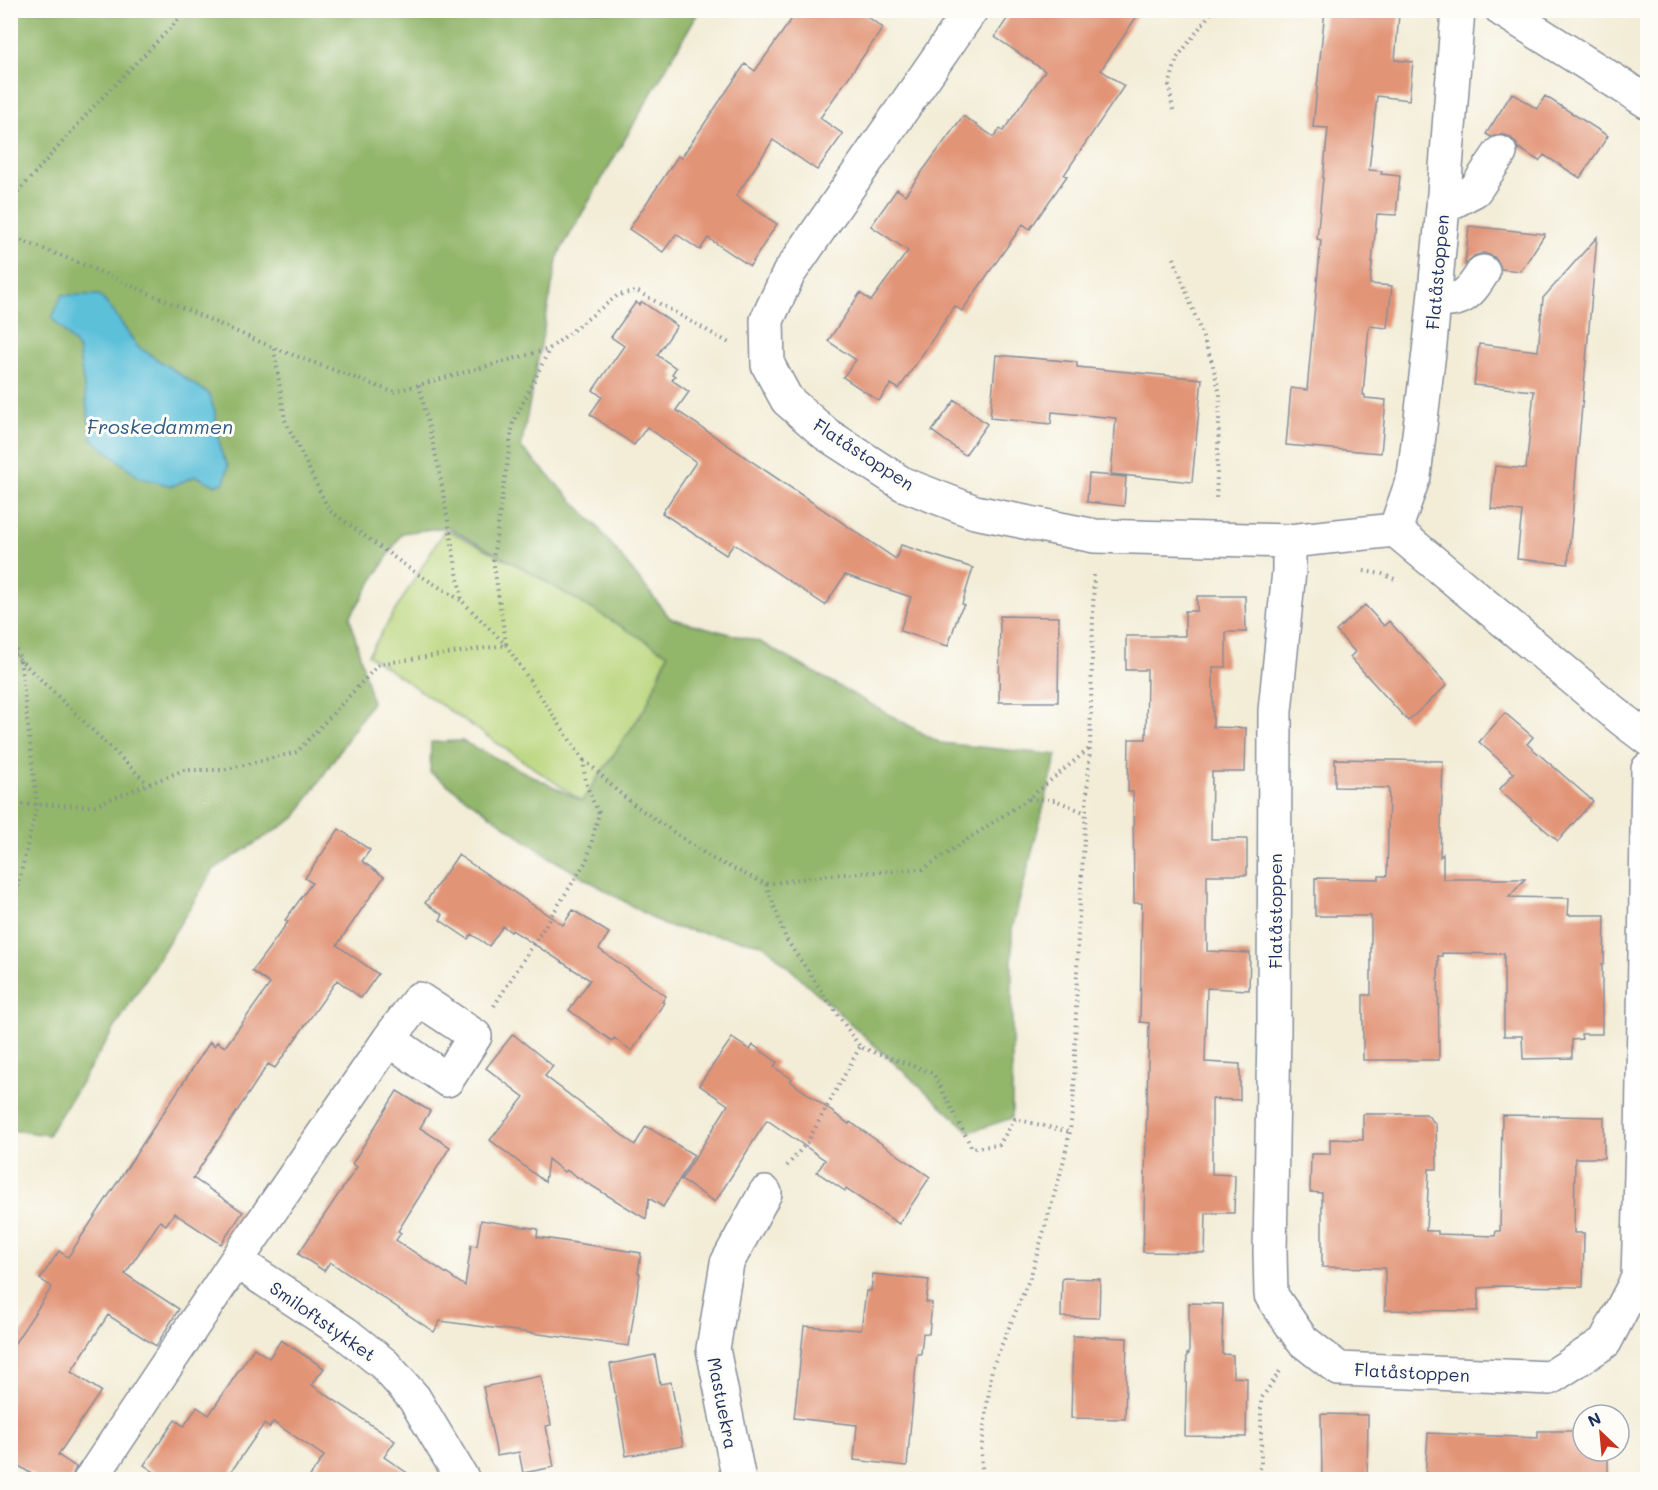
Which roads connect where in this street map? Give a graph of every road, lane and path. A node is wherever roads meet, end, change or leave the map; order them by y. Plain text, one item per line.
1 (188, 10) edge
2 (971, 10) edge
3 (1213, 10) edge
4 (1458, 10) edge
5 (1502, 10) edge
6 (1647, 102) edge
7 (1173, 110) dead end
8 (1500, 153) dead end
9 (21, 190) junction
10 (10, 192) edge
11 (10, 201) edge
12 (1443, 207) junction
13 (10, 236) edge
14 (1174, 258) dead end
15 (1483, 272) dead end
16 (1434, 301) junction
17 (274, 348) junction
18 (549, 350) junction
19 (768, 365) junction
20 (418, 385) junction
21 (1395, 530) junction
22 (1095, 536) junction
23 (1214, 539) junction
24 (1289, 541) junction
25 (1360, 570) dead end
26 (1400, 582) dead end
27 (462, 601) junction
28 (10, 639) edge
29 (506, 645) junction
30 (10, 650) edge
31 (20, 658) junction
32 (1647, 739) edge
33 (1090, 748) junction
34 (584, 761) junction
35 (1647, 769) edge
36 (148, 784) junction
37 (1028, 799) junction
38 (10, 804) edge
39 (37, 804) junction
40 (1086, 813) junction
41 (766, 884) junction
42 (10, 921) edge
43 (475, 1036) junction
44 (389, 1039) junction
45 (860, 1047) junction
46 (1070, 1132) junction
47 (765, 1193) joint
48 (236, 1261) junction
49 (1302, 1340) junction
50 (90, 1479) edge
51 (463, 1479) edge
52 (739, 1479) edge
53 (982, 1479) edge
54 (1255, 1479) edge

1 - 9 path
2 - 19 street, Flatåstoppen
3 - 7 path
4 - 12 street, Flatåstoppen
5 - 6 street
8 - 12 street
9 - 10 path
9 - 11 path
12 - 16 street, Flatåstoppen
13 - 17 path
14 - 23 path
15 - 16 street
16 - 21 street, Flatåstoppen
17 - 20 path
17 - 27 path
18 - 19 path
18 - 20 path
18 - 29 path
19 - 22 street, Flatåstoppen
20 - 27 path
21 - 24 street, Flatåstoppen
21 - 32 street
22 - 23 street, Flatåstoppen
22 - 33 path
23 - 24 street, Flatåstoppen
24 - 49 street, Flatåstoppen
25 - 26 path
27 - 29 path
28 - 31 path
29 - 34 path
29 - 36 path
30 - 31 path
31 - 36 path
31 - 39 path
33 - 37 path
33 - 40 path
34 - 41 path
34 - 43 path
35 - 49 street, Flatåstoppen
36 - 39 path
37 - 40 path
37 - 41 path
38 - 39 path
39 - 42 path
40 - 46 path
41 - 45 path
43 - 44 street
43 - 44 street
44 - 48 street
45 - 46 path
45 - 47 path
46 - 53 path
47 - 52 street, Mastuekra
48 - 50 street
48 - 51 street, Smiloftstykket
49 - 54 path

